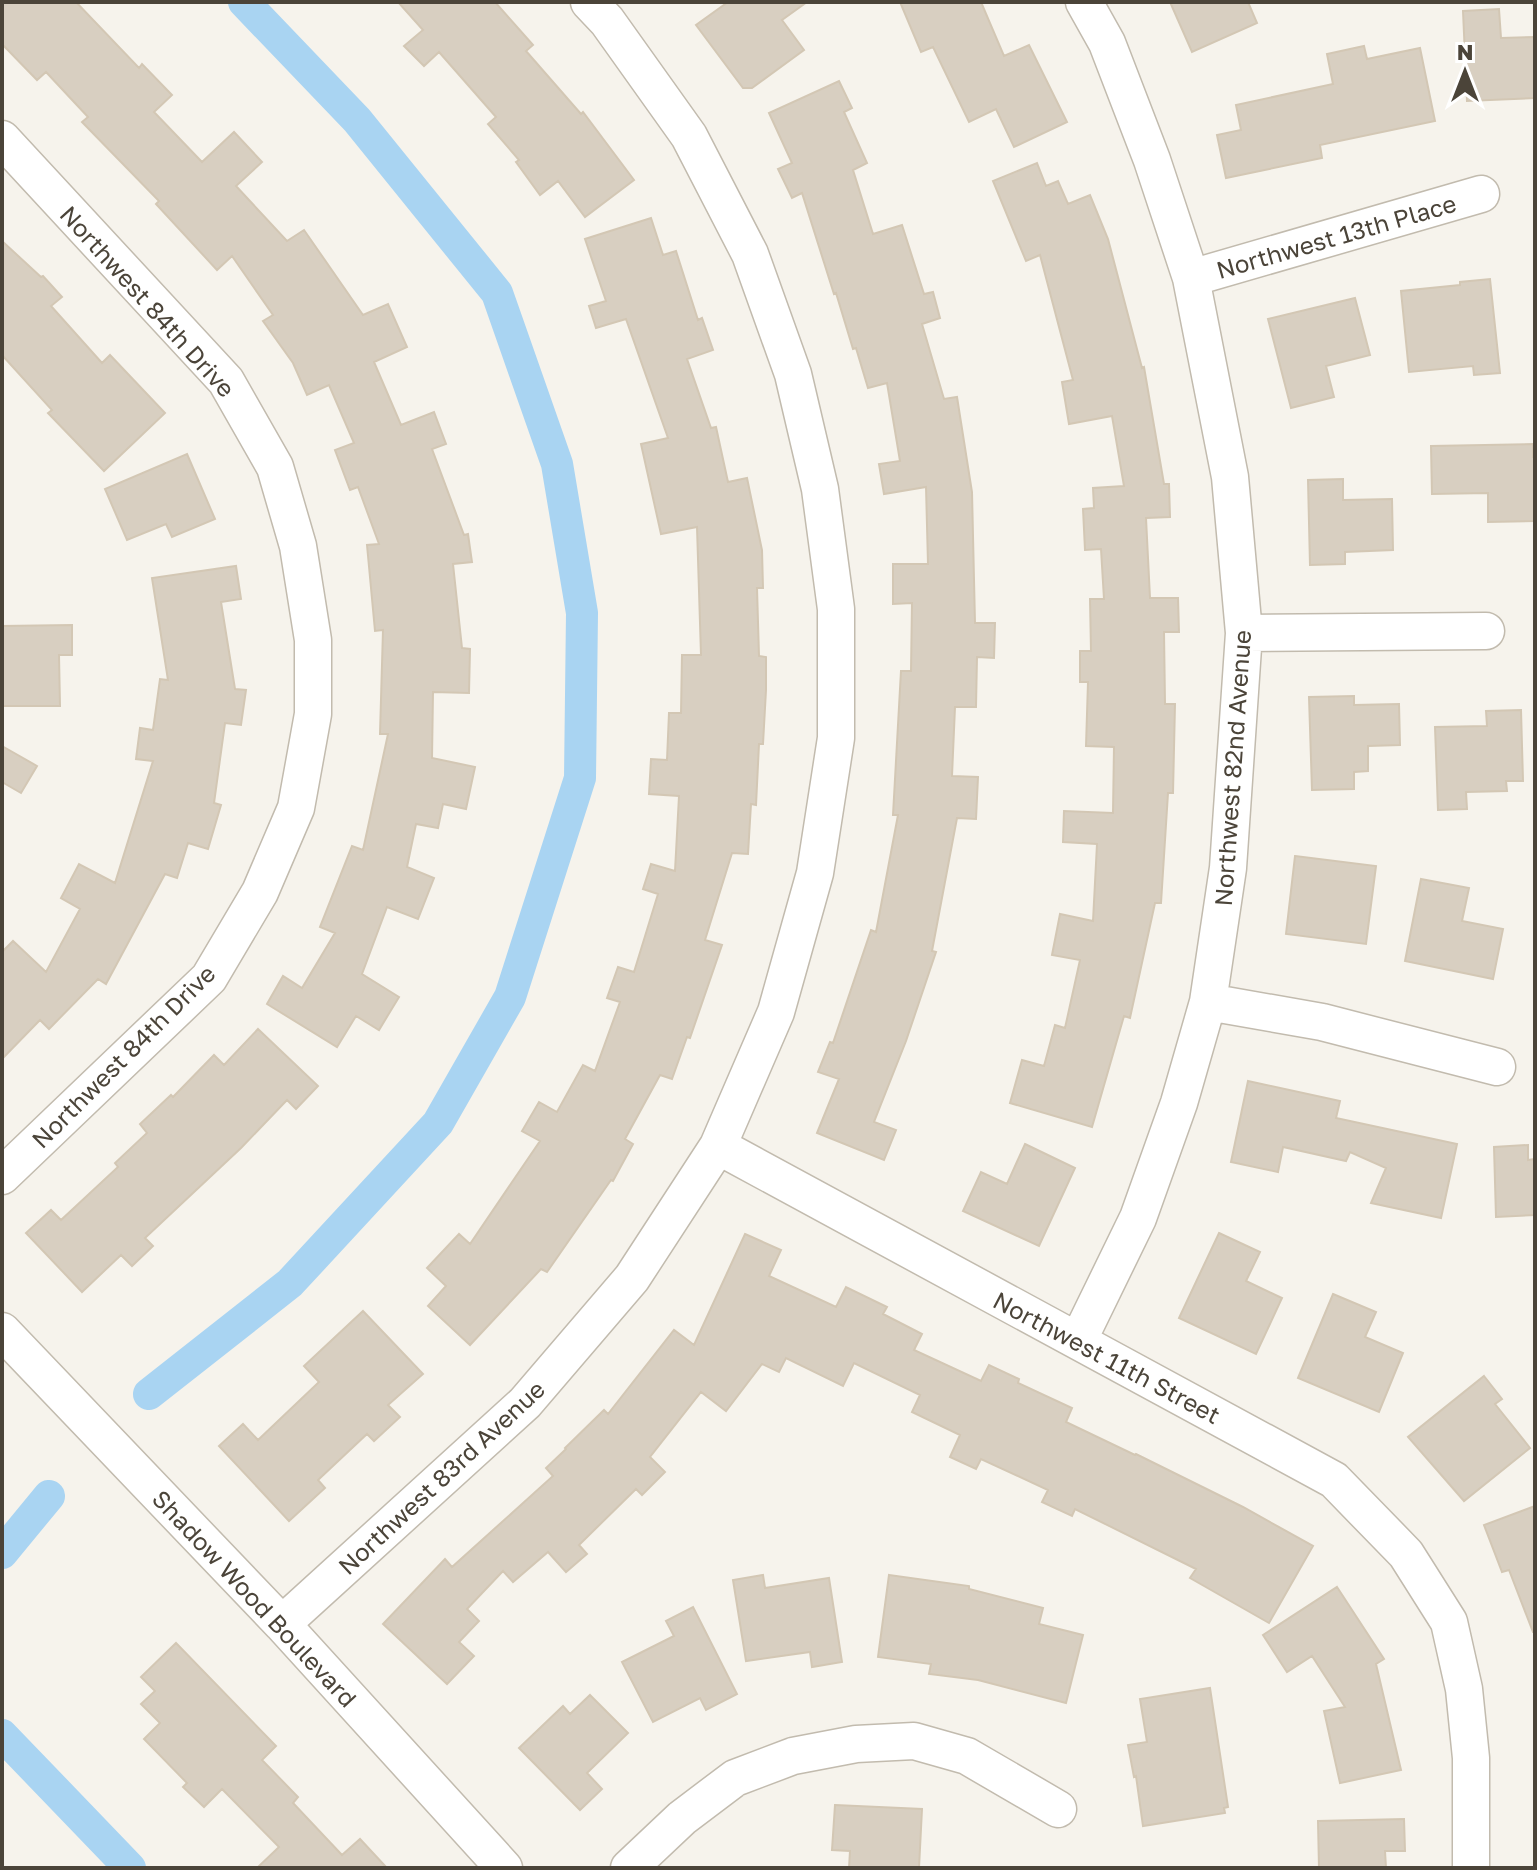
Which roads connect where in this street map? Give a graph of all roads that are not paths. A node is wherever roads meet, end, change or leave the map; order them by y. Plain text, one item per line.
1 (589, 2) edge
2 (1084, 2) edge
3 (2, 139) edge
4 (1481, 194) dead end
5 (1191, 278) junction
6 (1486, 631) dead end
7 (1244, 633) junction
8 (1208, 1002) junction
9 (1497, 1067) dead end
10 (718, 1146) junction
11 (2, 1176) edge
12 (2, 1331) edge
13 (1078, 1341) junction
14 (282, 1624) junction
15 (1058, 1809) dead end
16 (504, 1868) edge
17 (629, 1868) edge
18 (1471, 1868) edge

1 - 10 street, Northwest 83rd Avenue
2 - 5 street, Northwest 82nd Avenue
3 - 11 street, Northwest 84th Drive
4 - 5 street, Northwest 13th Place
5 - 7 street, Northwest 82nd Avenue
6 - 7 street
7 - 8 street, Northwest 82nd Avenue
8 - 9 street
8 - 13 street, Northwest 82nd Avenue
10 - 13 street, Northwest 11th Street
10 - 14 street, Northwest 83rd Avenue
12 - 14 street, Shadow Wood Boulevard
13 - 18 street, Northwest 11th Street
14 - 16 street, Shadow Wood Boulevard
15 - 17 street

